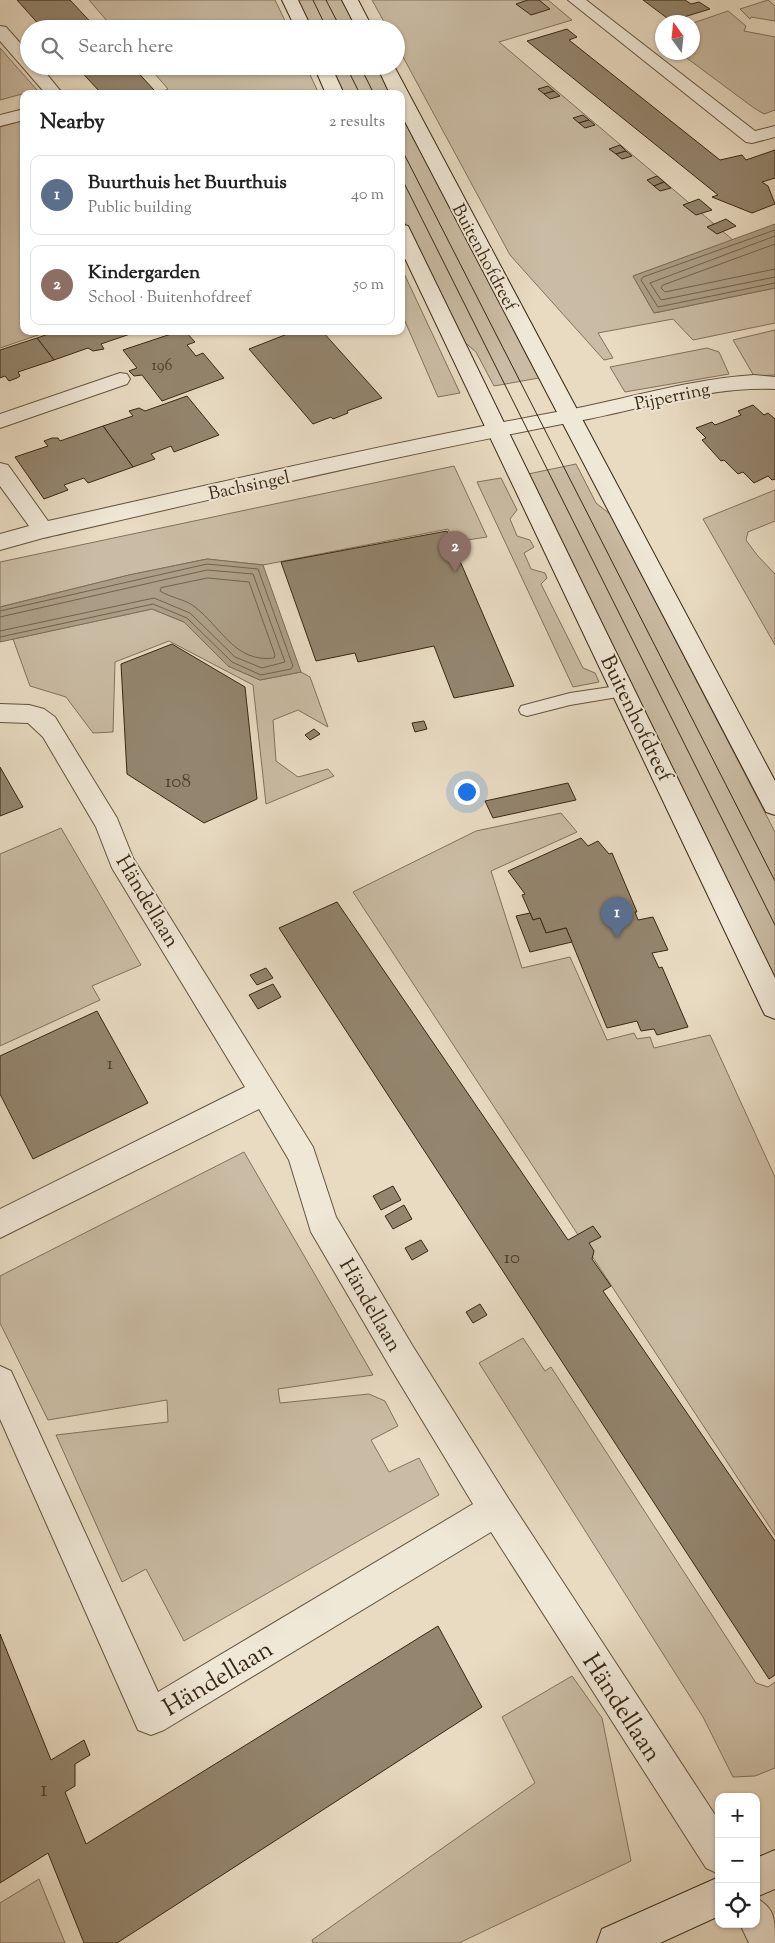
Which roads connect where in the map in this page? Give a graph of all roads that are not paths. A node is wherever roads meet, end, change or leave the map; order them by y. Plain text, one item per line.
1 (290, 0) edge
2 (350, 0) edge
3 (576, 0) edge
4 (300, 20) edge
5 (360, 20) edge
6 (0, 31) edge
7 (20, 54) edge
8 (39, 75) edge
9 (326, 75) edge
10 (390, 75) edge
11 (52, 90) edge
12 (333, 90) edge
13 (397, 90) edge
14 (405, 106) edge
15 (20, 115) edge
16 (0, 120) edge
17 (775, 131) edge
18 (405, 238) edge
19 (120, 379) dead end
20 (775, 383) edge
21 (569, 416) junction
22 (0, 421) edge
23 (498, 429) junction
24 (0, 470) edge
25 (43, 530) junction
26 (0, 542) edge
27 (624, 691) junction
28 (527, 710) dead end
29 (0, 713) edge
30 (775, 805) edge
31 (775, 1007) edge
32 (264, 1092) junction
33 (0, 1224) edge
34 (0, 1382) edge
35 (496, 1510) junction
36 (715, 1849) edge
37 (775, 1869) edge
38 (760, 1876) edge
39 (715, 1898) edge
40 (760, 1925) edge
41 (616, 1943) edge
42 (770, 1943) edge

1 - 4 street
2 - 5 street
3 - 17 street
6 - 7 street
8 - 11 street
9 - 12 street
10 - 13 street
14 - 21 street, Buitenhofdreef
15 - 16 street
18 - 23 street, Buitenhofdreef
19 - 22 street
20 - 21 street, Pijperring
21 - 23 street
21 - 30 street, Buitenhofdreef
23 - 25 street, Bachsingel
23 - 27 street, Buitenhofdreef
24 - 25 street
25 - 26 street, Bachsingel
27 - 28 lane
27 - 31 street, Buitenhofdreef
29 - 32 street, Händellaan
32 - 33 street
32 - 35 street, Händellaan
34 - 35 street, Händellaan
35 - 36 street, Händellaan
37 - 38 street
39 - 41 street
40 - 42 street

